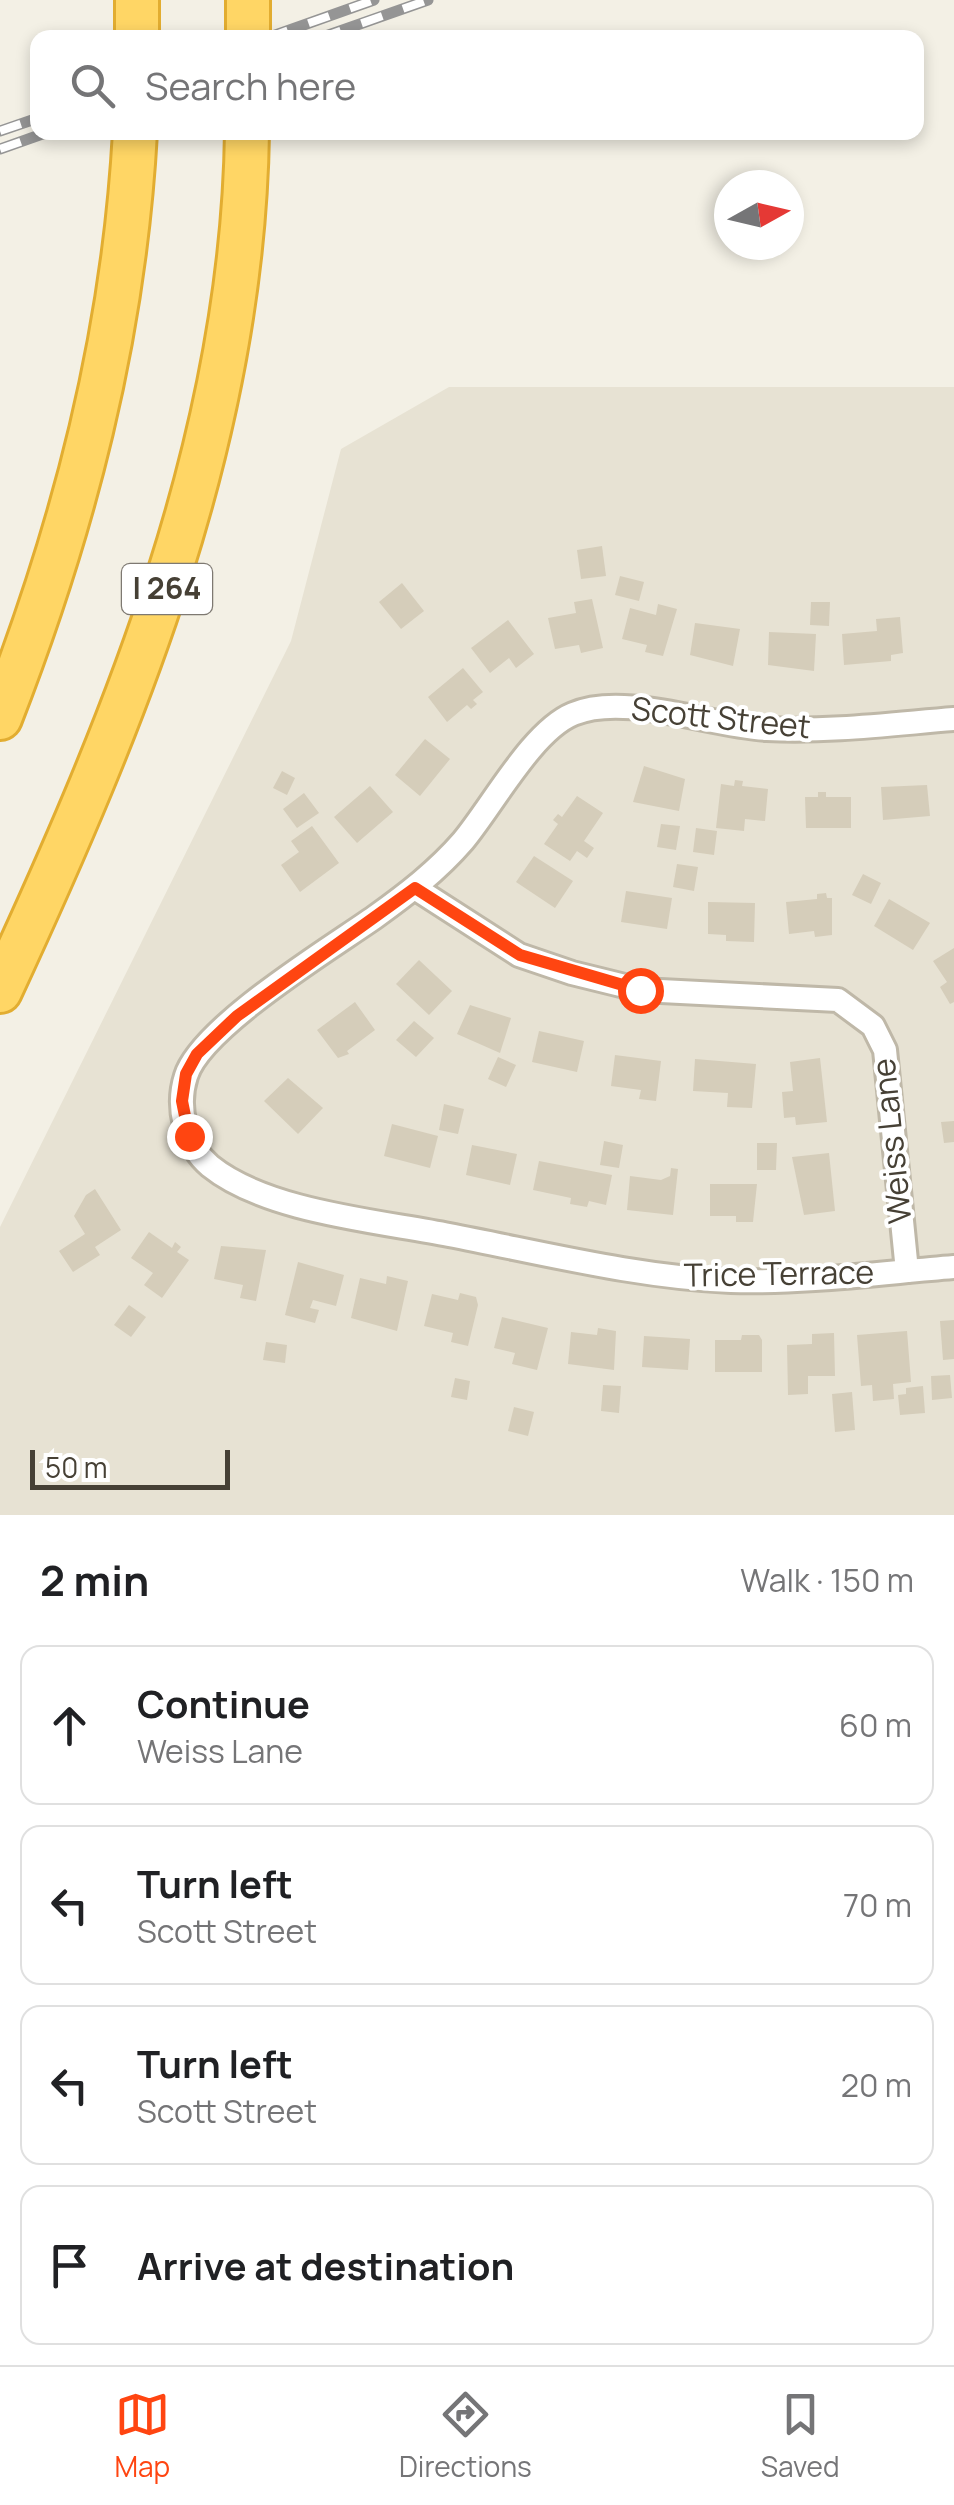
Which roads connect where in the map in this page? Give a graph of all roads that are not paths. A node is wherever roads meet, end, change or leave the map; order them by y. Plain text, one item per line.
1 (137, 0) edge
2 (248, 0) edge
3 (137, 30) edge
4 (248, 30) edge
5 (136, 140) edge
6 (247, 148) edge
7 (0, 718) edge
8 (954, 719) edge
9 (415, 888) junction
10 (0, 991) edge
11 (547, 1254) joint
12 (954, 1267) edge
13 (907, 1270) junction

1 - 3 highway
2 - 4 highway
5 - 7 highway
6 - 10 highway, I 264
8 - 9 street, Scott Street
9 - 11 street, Scott Street
9 - 13 street, Weiss Lane
11 - 13 street, Trice Terrace
12 - 13 street, Trice Terrace

